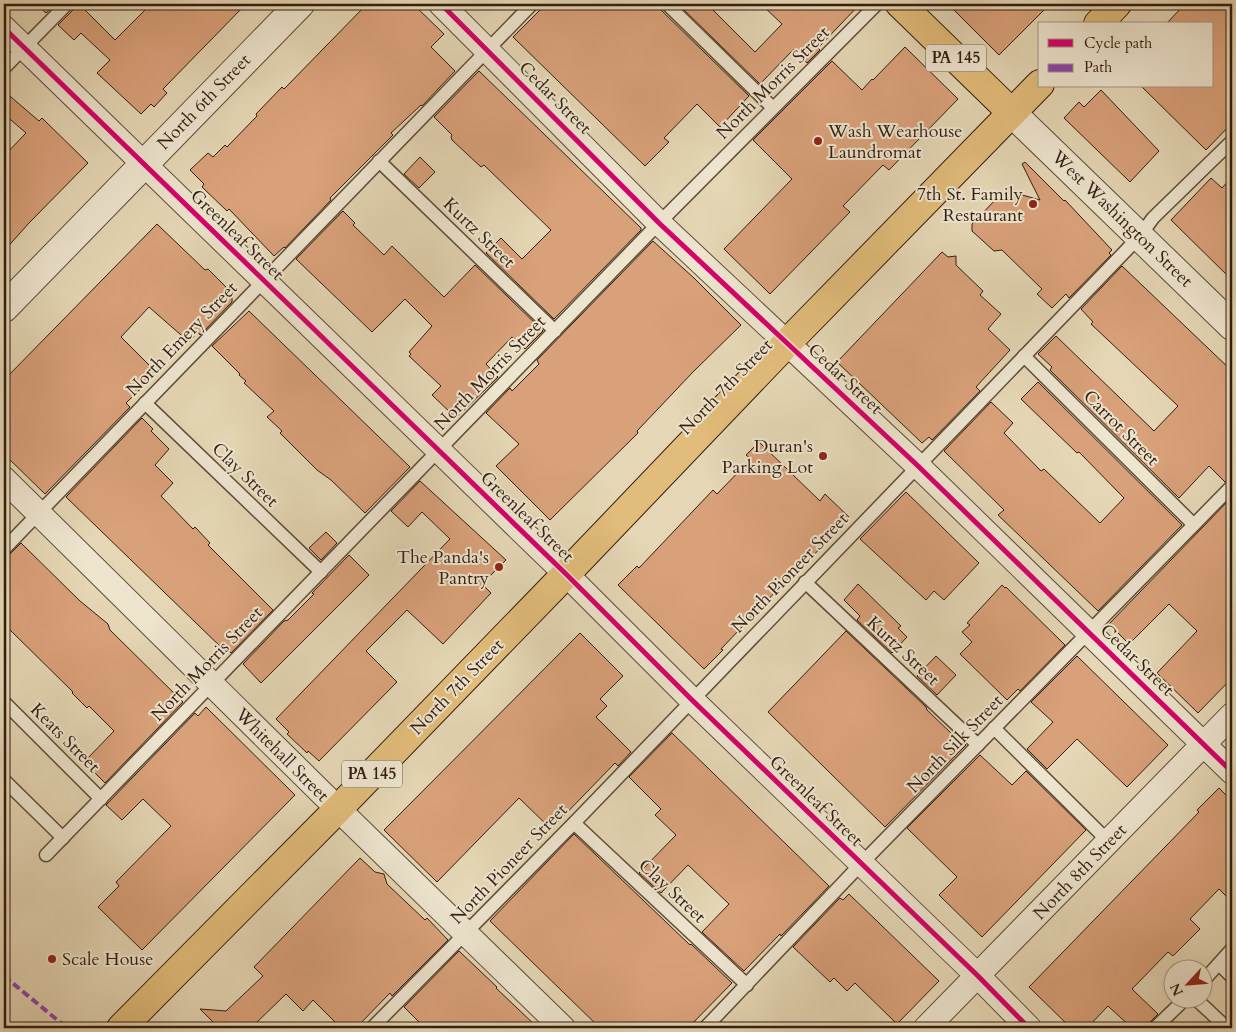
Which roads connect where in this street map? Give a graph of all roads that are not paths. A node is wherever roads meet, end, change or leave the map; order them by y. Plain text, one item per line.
1 (67, 4) edge
2 (300, 4) edge
3 (441, 4) edge
4 (532, 4) edge
5 (667, 4) edge
6 (877, 4) edge
7 (900, 4) edge
8 (1117, 4) edge
9 (1100, 22) edge
10 (4, 28) edge
11 (24, 48) junction
12 (488, 50) junction
13 (4, 68) edge
14 (1038, 86) edge
15 (778, 107) junction
16 (1012, 112) junction
17 (1232, 141) edge
18 (380, 161) junction
19 (143, 164) junction
20 (659, 222) junction
21 (1140, 236) junction
22 (264, 280) junction
23 (4, 308) edge
24 (1232, 326) edge
25 (555, 330) junction
26 (787, 343) junction
27 (1024, 356) junction
28 (145, 403) junction
29 (439, 451) junction
30 (918, 465) junction
31 (4, 479) edge
32 (1232, 486) edge
33 (38, 512) junction
34 (1193, 524) junction
35 (4, 549) edge
36 (321, 572) junction
37 (566, 574) junction
38 (805, 582) junction
39 (1088, 632) junction
40 (211, 685) junction
41 (692, 700) junction
42 (4, 702) edge
43 (1232, 715) edge
44 (994, 728) junction
45 (1204, 744) junction
46 (978, 745) junction
47 (1232, 772) edge
48 (4, 780) edge
49 (101, 799) junction
50 (338, 809) junction
51 (574, 823) junction
52 (63, 838) junction
53 (1109, 842) junction
54 (46, 855) dead end
55 (861, 864) junction
56 (464, 934) junction
57 (1232, 949) edge
58 (1219, 964) junction
59 (1214, 969) edge
60 (978, 976) junction
61 (1232, 977) edge
62 (747, 985) junction
63 (1174, 1010) edge
64 (1208, 1010) edge
65 (121, 1028) edge
66 (372, 1028) edge
67 (563, 1028) edge
68 (706, 1028) edge
69 (926, 1028) edge
70 (1030, 1028) edge
71 (1155, 1028) edge
72 (1227, 1028) edge

1 - 11 lane
2 - 19 street, North 6th Street
3 - 12 street, Cedar Street
4 - 12 lane, North Emery Street
5 - 15 lane
6 - 15 lane, North Morris Street
7 - 16 main road, PA 145
8 - 9 main road
10 - 11 street, Greenleaf Street
11 - 13 lane
11 - 19 street, Greenleaf Street
12 - 18 lane, North Emery Street
12 - 20 street, Cedar Street
14 - 16 main road, North 7th Street / PA 145
15 - 20 lane, North Morris Street
16 - 21 street, West Washington Street
16 - 26 main road, North 7th Street / PA 145
17 - 21 lane, North Pioneer Street
18 - 22 lane, North Emery Street
18 - 25 lane, Kurtz Street
19 - 22 street, Greenleaf Street
19 - 23 street, North 6th Street
20 - 25 lane, North Morris Street
20 - 26 street, Cedar Street
21 - 24 street, West Washington Street
21 - 27 lane, North Pioneer Street
22 - 28 lane, North Emery Street
22 - 29 street, Greenleaf Street
25 - 29 lane, North Morris Street
26 - 30 street, Cedar Street
26 - 37 main road, North 7th Street / PA 145
27 - 30 lane, North Pioneer Street
27 - 34 lane, Carrot Street
28 - 33 lane, North Emery Street
28 - 36 lane, Clay Street
29 - 36 lane, North Morris Street
29 - 37 street, Greenleaf Street
30 - 38 lane, North Pioneer Street
30 - 39 street, Cedar Street
31 - 33 street, Whitehall Street
32 - 34 lane, North Silk Street
33 - 35 lane, North Emery Street
33 - 40 street, Whitehall Street
34 - 39 lane, North Silk Street
36 - 40 lane, North Morris Street
37 - 41 street, Greenleaf Street
37 - 50 main road, North 7th Street / PA 145
38 - 41 lane, North Pioneer Street
38 - 46 lane, Kurtz Street
39 - 44 lane, North Silk Street
39 - 45 street, Cedar Street
40 - 49 lane, North Morris Street
40 - 50 street, Whitehall Street
41 - 51 lane, North Pioneer Street
41 - 55 street, Greenleaf Street
42 - 49 lane, Keats Street
43 - 45 street, North 8th Street
44 - 46 lane, North Silk Street
44 - 53 lane
45 - 47 street, Cedar Street
45 - 53 street, North 8th Street
46 - 55 lane, North Silk Street
48 - 52 lane
49 - 52 lane, North Morris Street
50 - 56 street, Whitehall Street
50 - 65 main road, North 7th Street / PA 145
51 - 56 lane, North Pioneer Street
51 - 62 lane, Clay Street
52 - 54 lane, North Morris Street
53 - 60 street, North 8th Street
55 - 60 street, Greenleaf Street
55 - 62 lane, North Silk Street
56 - 66 lane, North Pioneer Street
56 - 67 street, Whitehall Street
57 - 58 lane
58 - 59 lane
58 - 61 lane
60 - 69 street, North 8th Street
60 - 70 street, Greenleaf Street
62 - 68 lane, North Silk Street
63 - 71 lane
64 - 72 lane

